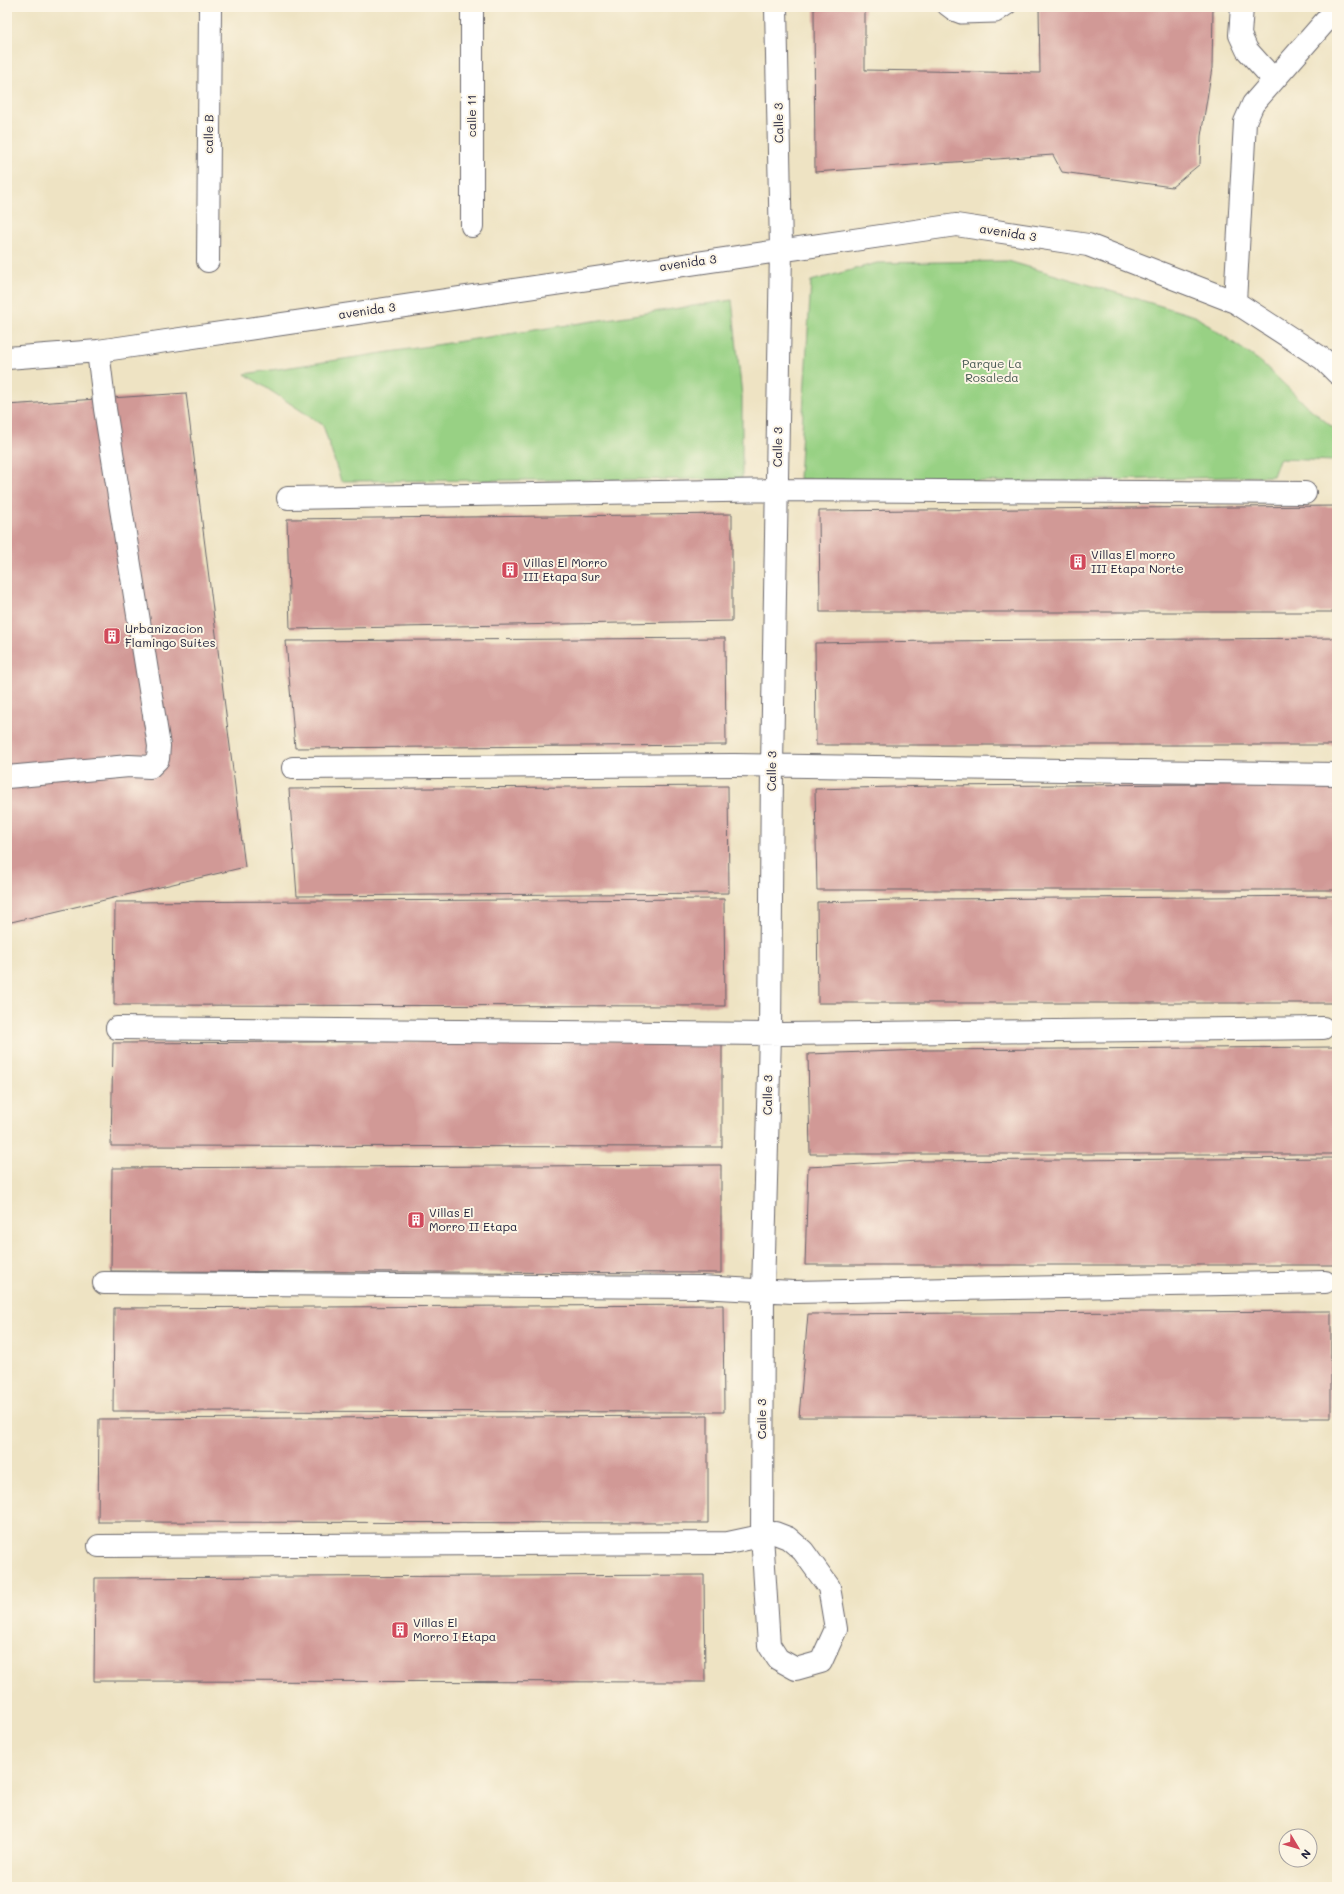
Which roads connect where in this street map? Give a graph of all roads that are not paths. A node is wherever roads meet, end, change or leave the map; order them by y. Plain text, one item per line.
1 (210, 7) edge
2 (472, 7) edge
3 (776, 7) edge
4 (945, 7) edge
5 (1008, 7) edge
6 (1242, 7) edge
7 (1337, 8) edge
8 (1274, 80) junction
9 (472, 226) dead end
10 (781, 249) junction
11 (208, 261) dead end
12 (1235, 302) junction
13 (98, 351) junction
14 (7, 358) edge
15 (1332, 361) edge
16 (777, 490) junction
17 (1305, 493) dead end
18 (288, 498) dead end
19 (772, 766) junction
20 (292, 768) dead end
21 (1337, 774) edge
22 (7, 777) edge
23 (117, 1028) dead end
24 (1323, 1028) dead end
25 (770, 1034) junction
26 (1325, 1282) dead end
27 (104, 1283) dead end
28 (763, 1290) junction
29 (762, 1535) junction
30 (99, 1546) dead end

1 - 11 street, calle B
2 - 9 street, calle 11
3 - 10 street, Calle 3
4 - 5 lane
6 - 8 street
7 - 8 street
8 - 12 street
10 - 12 street, avenida 3
10 - 13 street, avenida 3
10 - 16 street, Calle 3
12 - 15 street, avenida 3
13 - 14 street, avenida 3
13 - 22 street
16 - 17 street
16 - 18 street
16 - 19 street, Calle 3
19 - 20 street
19 - 21 street
19 - 25 street, Calle 3
23 - 25 street
24 - 25 street
25 - 28 street, Calle 3
26 - 28 street
27 - 28 street
28 - 29 street, Calle 3
29 - 29 street
29 - 30 street

